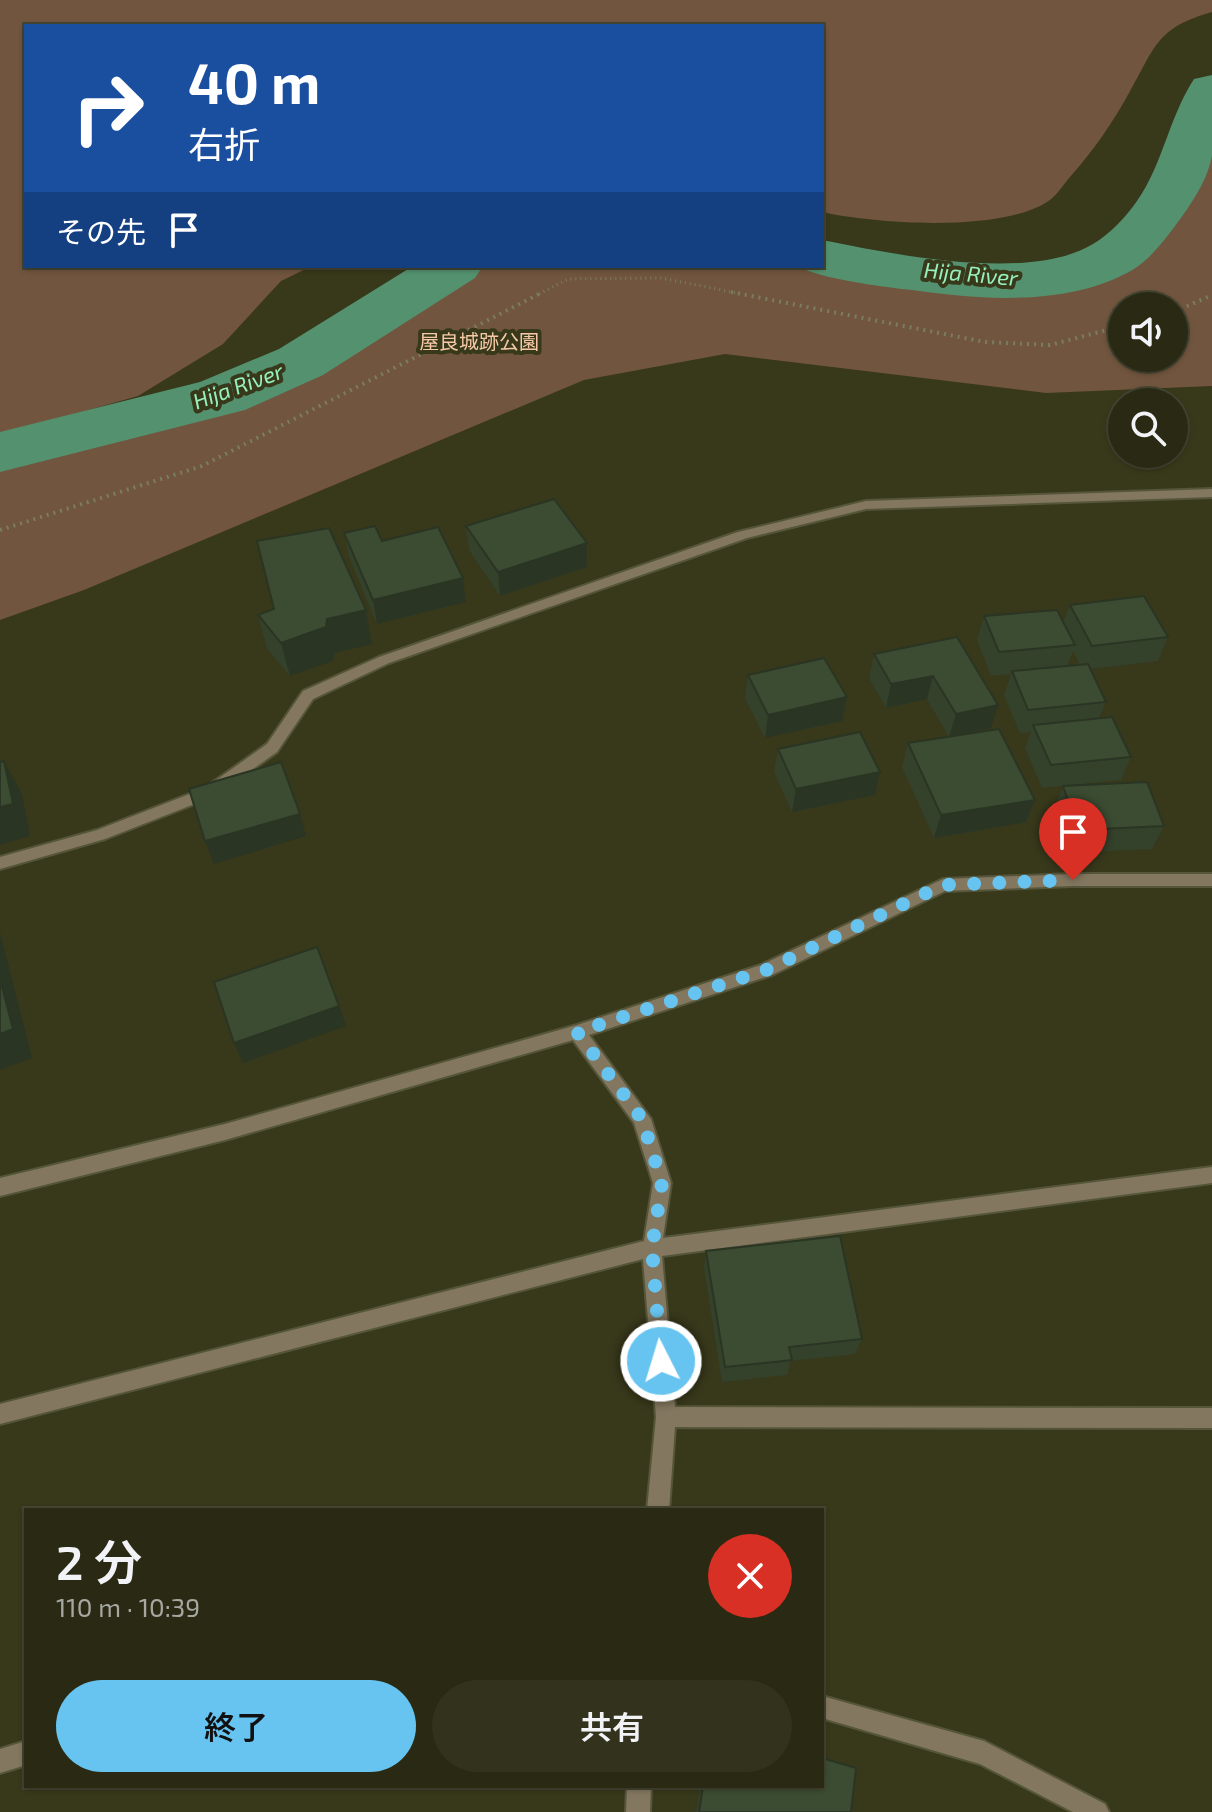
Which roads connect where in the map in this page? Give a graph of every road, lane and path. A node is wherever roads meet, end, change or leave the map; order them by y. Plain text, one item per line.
1 (1212, 295) edge
2 (1188, 306) edge
3 (1108, 330) edge
4 (1212, 493) edge
5 (0, 530) edge
6 (0, 863) edge
7 (1212, 880) edge
8 (577, 1032) junction
9 (1212, 1175) edge
10 (0, 1187) edge
11 (652, 1248) junction
12 (0, 1414) edge
13 (666, 1417) junction
14 (1212, 1418) edge
15 (658, 1508) edge
16 (824, 1708) edge
17 (24, 1754) edge
18 (0, 1761) edge
19 (639, 1788) edge
20 (638, 1812) edge
21 (1097, 1812) edge

1 - 2 path
3 - 5 path
4 - 6 street
7 - 8 street
8 - 10 street
8 - 11 street
9 - 11 street
11 - 12 street
11 - 13 street
13 - 14 street
13 - 15 street
16 - 21 street
17 - 18 street
19 - 20 street

